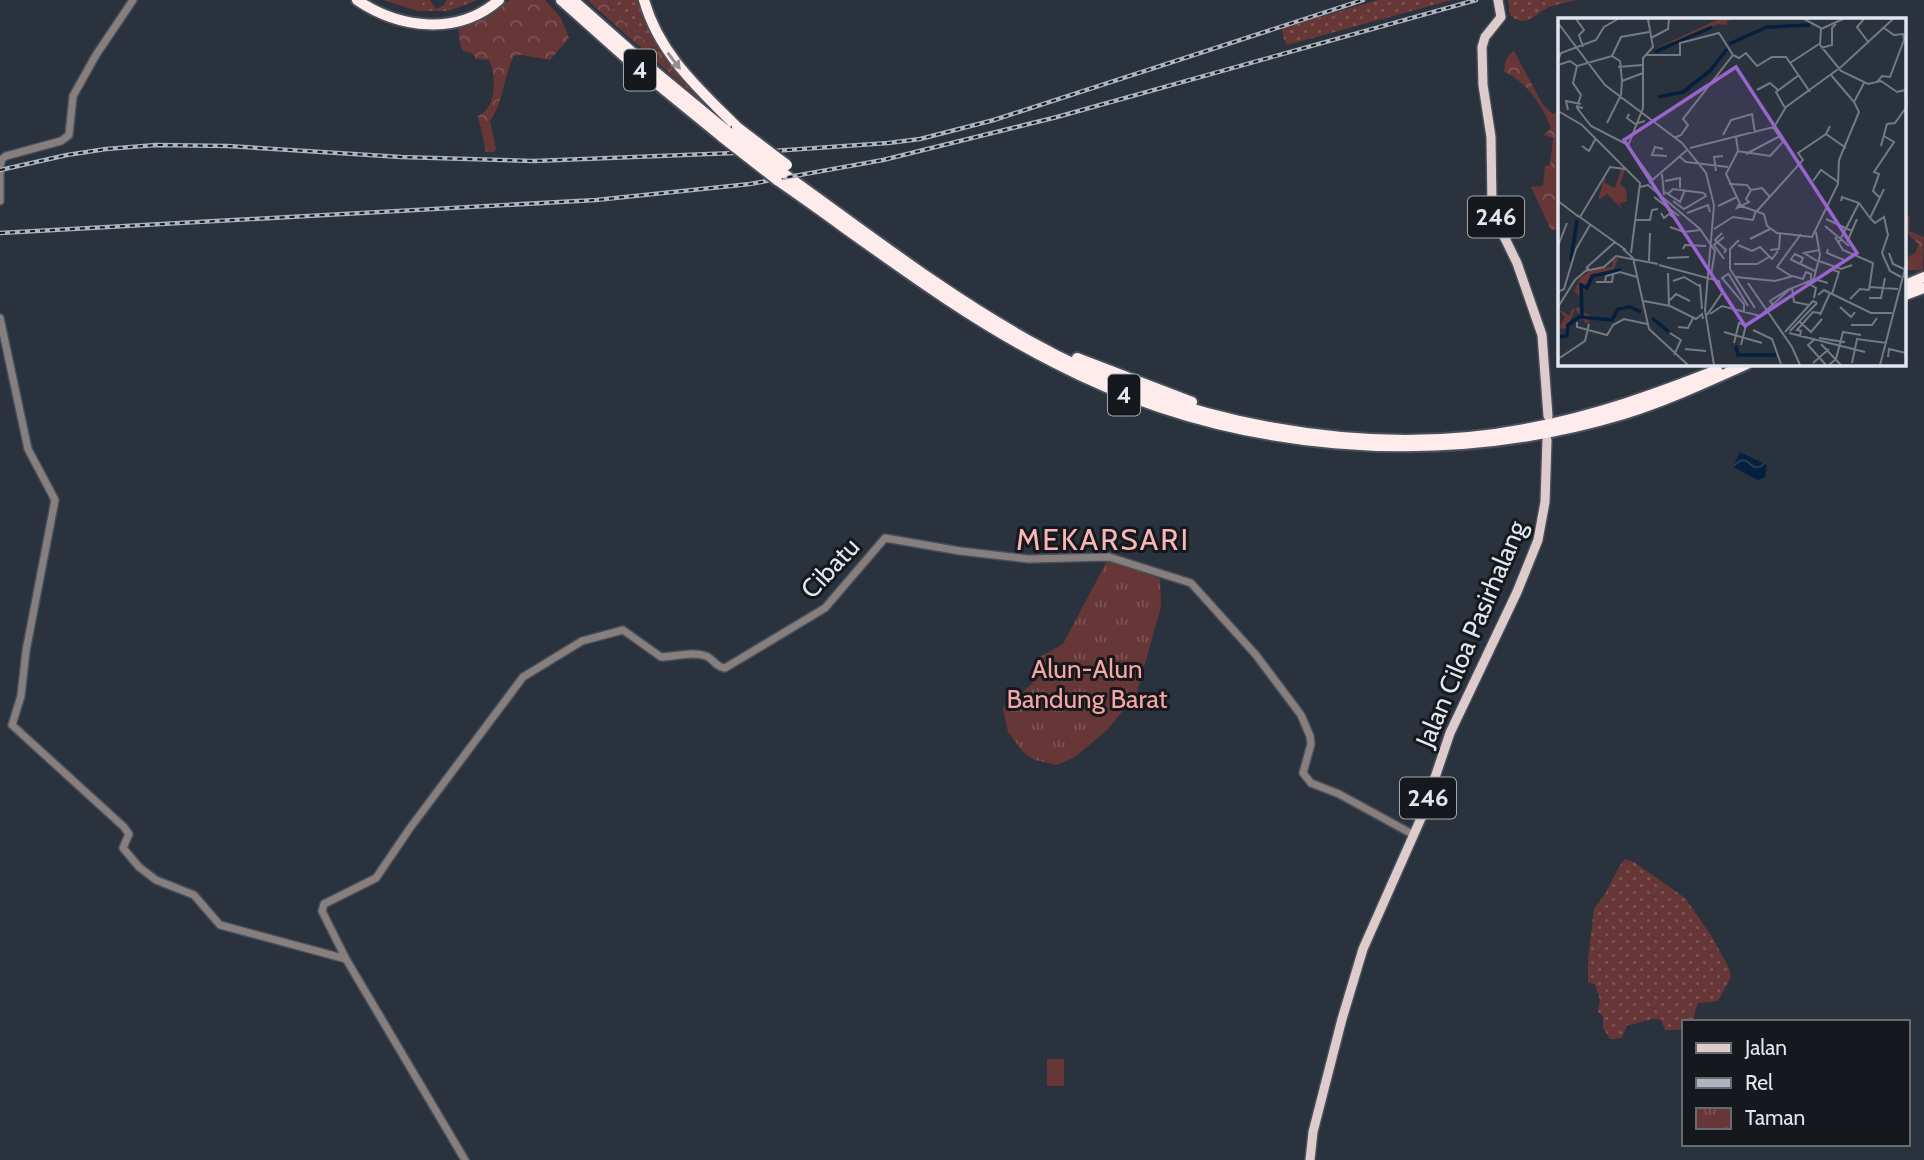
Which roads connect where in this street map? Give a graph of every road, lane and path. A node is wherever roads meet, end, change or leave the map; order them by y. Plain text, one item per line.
1 (133, 0) edge
2 (357, 0) edge
3 (369, 0) edge
4 (491, 0) edge
5 (499, 0) edge
6 (561, 0) edge
7 (573, 0) edge
8 (644, 0) edge
9 (1498, 1) edge
10 (729, 132) junction
11 (0, 167) edge
12 (782, 173) junction
13 (1, 177) edge
14 (0, 201) edge
15 (1924, 277) edge
16 (1906, 285) edge
17 (1924, 288) edge
18 (1906, 295) edge
19 (0, 318) edge
20 (1724, 366) edge
21 (1741, 366) edge
22 (1548, 416) dead end
23 (1548, 440) dead end
24 (1414, 835) junction
25 (346, 959) junction
26 (465, 1160) edge
27 (1310, 1160) edge

1 - 11 street
2 - 5 highway
3 - 4 highway
6 - 10 highway, 4
7 - 10 highway, 4
8 -> 10 highway
9 - 22 main road, 246
10 - 12 highway, 4, bridge
11 - 13 street
12 - 20 highway, 4
12 - 21 highway, 4
13 - 14 street
15 - 16 highway
17 - 18 highway
19 - 25 street
23 - 24 main road, Jalan Ciloa Pasirhalang / 246
24 - 25 street, Cibatu
24 - 27 main road, Jalan Ciloa Pasirhalang / 246
25 - 26 street

